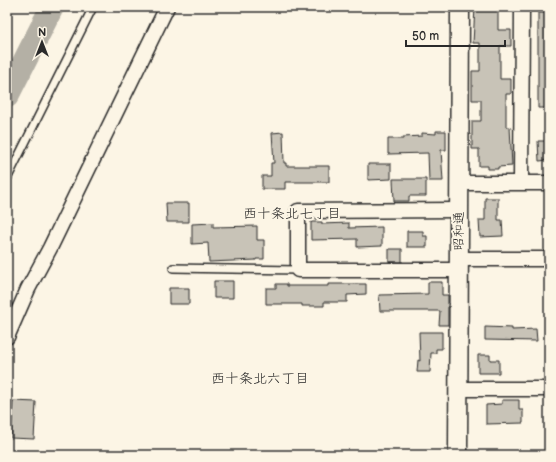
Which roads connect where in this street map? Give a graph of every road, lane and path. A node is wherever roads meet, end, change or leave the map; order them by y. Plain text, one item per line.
1 (93, 7) edge
2 (167, 7) edge
3 (460, 7) edge
4 (522, 7) edge
5 (7, 178) edge
6 (460, 183) junction
7 (521, 183) junction
8 (549, 183) edge
9 (459, 210) junction
10 (549, 259) edge
11 (459, 264) junction
12 (173, 268) dead end
13 (298, 270) junction
14 (7, 337) edge
15 (459, 389) junction
16 (549, 389) edge
17 (458, 455) edge

1 - 5 lane
2 - 14 street
3 - 6 street, 昭和通
4 - 7 street
6 - 7 street
6 - 9 street, 昭和通
7 - 8 street
9 - 11 street, 昭和通
9 - 13 street
10 - 11 street
11 - 13 street
11 - 15 street, 昭和通
12 - 13 lane
15 - 16 street
15 - 17 street, 昭和通

